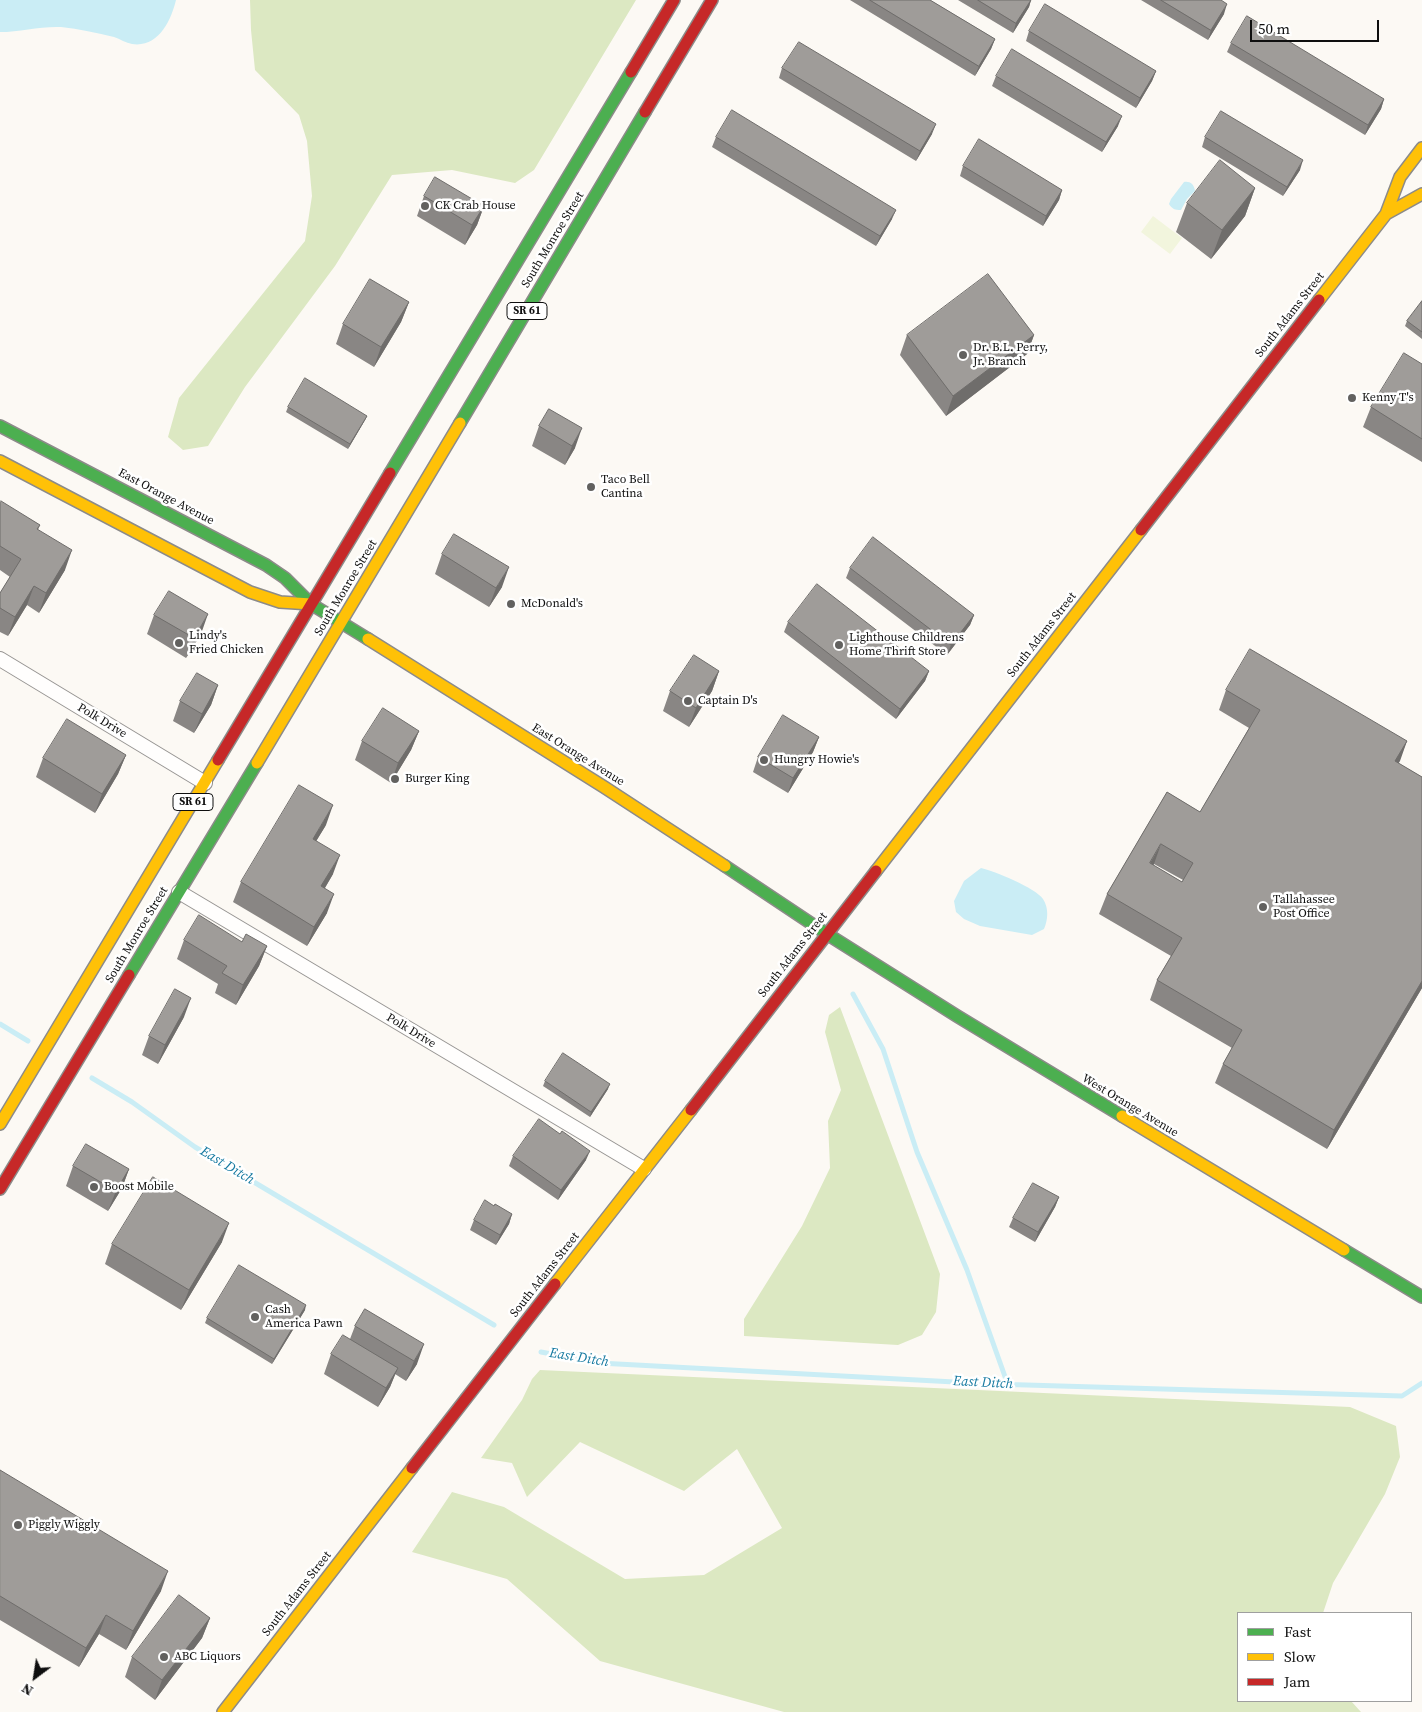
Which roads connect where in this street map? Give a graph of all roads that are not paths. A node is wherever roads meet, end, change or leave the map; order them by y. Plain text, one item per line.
1 (674, 0) edge
2 (712, 0) edge
3 (1422, 148) edge
4 (1422, 194) edge
5 (1386, 214) junction
6 (0, 426) edge
7 (0, 461) edge
8 (311, 604) junction
9 (341, 623) junction
10 (0, 659) edge
11 (205, 782) junction
12 (179, 892) junction
13 (160, 901) dead end
14 (162, 921) junction
15 (827, 934) junction
16 (0, 1124) edge
17 (644, 1169) junction
18 (0, 1189) edge
19 (1422, 1297) edge
20 (222, 1712) edge

1 - 8 main road, South Monroe Street / SR 61
2 - 9 main road, South Monroe Street / SR 61
3 - 5 main road, South Adams Street
4 - 5 main road, South Adams Street
5 - 15 main road, South Adams Street
6 - 8 main road, East Orange Avenue
7 - 8 main road
8 - 9 main road, East Orange Avenue
8 - 11 main road, South Monroe Street / SR 61
9 - 12 main road, South Monroe Street / SR 61
9 - 15 main road, East Orange Avenue
10 - 11 street, Polk Drive
11 - 16 main road, South Monroe Street / SR 61
12 - 14 main road, South Monroe Street / SR 61
12 - 17 street, Polk Drive
13 - 14 main road
14 - 18 main road, South Monroe Street / SR 61
15 - 17 main road, South Adams Street
15 - 19 main road, West Orange Avenue
17 - 20 main road, South Adams Street

